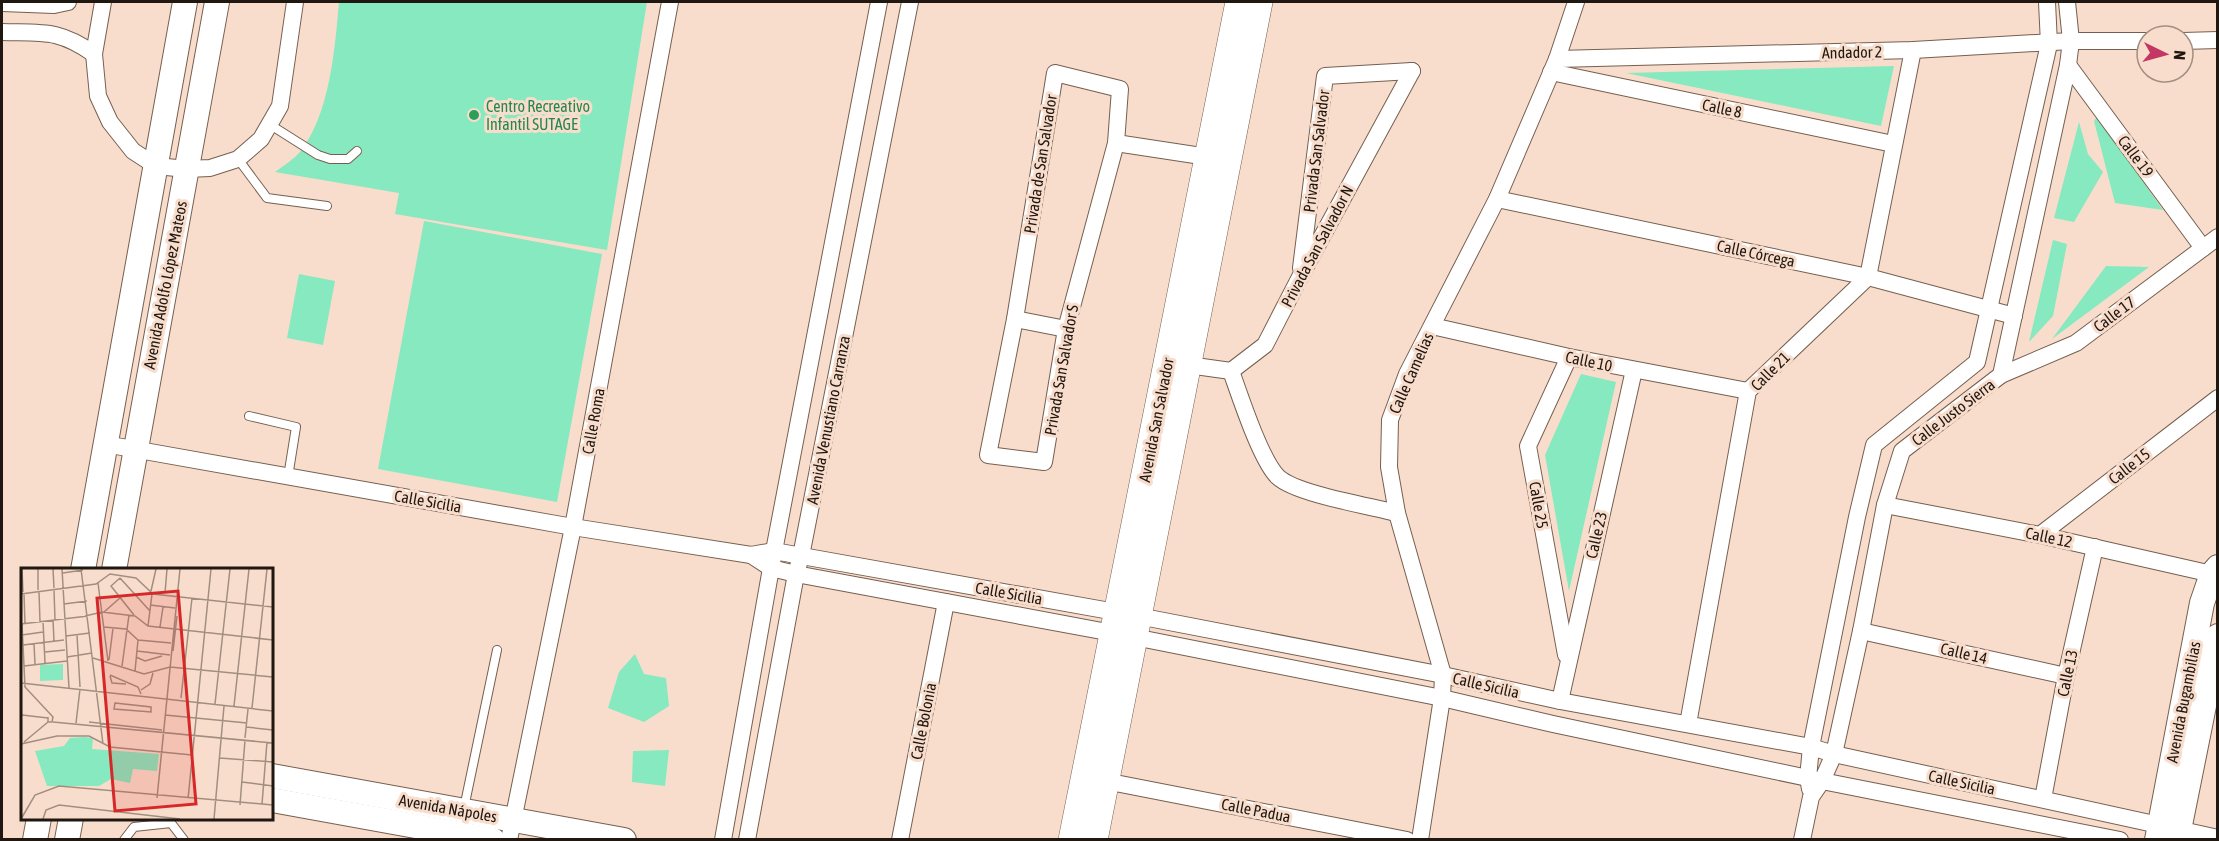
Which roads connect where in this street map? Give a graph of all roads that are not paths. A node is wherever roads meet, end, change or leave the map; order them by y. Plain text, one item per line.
1 (68, 2) edge
2 (103, 2) edge
3 (185, 2) edge
4 (217, 2) edge
5 (295, 2) edge
6 (670, 2) edge
7 (879, 2) edge
8 (910, 2) edge
9 (1239, 2) edge
10 (1259, 2) edge
11 (1576, 2) edge
12 (2047, 2) edge
13 (2067, 2) edge
14 (2, 3) edge
15 (2, 32) edge
16 (2071, 41) junction
17 (2135, 41) edge
18 (2195, 41) edge
19 (2217, 42) edge
20 (2049, 44) junction
21 (1913, 50) junction
22 (94, 54) junction
23 (2068, 65) junction
24 (1554, 66) junction
25 (1412, 71) joint
26 (1120, 89) joint
27 (269, 124) junction
28 (1116, 142) junction
29 (1893, 144) junction
30 (357, 151) dead end
31 (1208, 157) junction
32 (238, 159) junction
33 (156, 166) junction
34 (187, 169) junction
35 (1497, 199) junction
36 (327, 206) dead end
37 (2217, 237) edge
38 (2203, 248) junction
39 (1300, 277) junction
40 (1868, 277) junction
41 (1989, 309) junction
42 (2014, 316) junction
43 (1015, 319) junction
44 (1432, 326) junction
45 (1066, 329) junction
46 (1569, 357) junction
47 (1188, 365) junction
48 (1634, 370) junction
49 (1231, 371) junction
50 (2001, 375) junction
51 (1748, 391) junction
52 (2217, 398) edge
53 (249, 416) dead end
54 (105, 444) junction
55 (134, 450) junction
56 (288, 477) junction
57 (1885, 505) junction
58 (1397, 513) junction
59 (573, 527) junction
60 (2040, 535) junction
61 (2095, 547) junction
62 (774, 551) junction
63 (751, 555) junction
64 (801, 556) junction
65 (83, 568) edge
66 (114, 568) edge
67 (771, 568) junction
68 (2215, 570) edge
69 (796, 574) junction
70 (946, 602) junction
71 (1126, 625) junction
72 (1861, 631) junction
73 (2217, 636) edge
74 (497, 650) dead end
75 (1568, 662) junction
76 (1443, 675) junction
77 (2066, 676) junction
78 (1442, 698) junction
79 (1560, 701) junction
80 (2210, 709) edge
81 (1688, 724) junction
82 (1811, 747) junction
83 (1834, 754) junction
84 (273, 776) edge
85 (1815, 780) junction
86 (1105, 781) junction
87 (2043, 799) junction
88 (273, 800) edge
89 (463, 811) junction
90 (39, 820) edge
91 (71, 820) edge
92 (511, 830) edge
93 (2168, 834) edge
94 (2217, 838) edge
95 (35, 840) edge
96 (67, 840) edge
97 (124, 840) edge
98 (184, 840) edge
99 (493, 840) edge
100 (624, 840) edge
101 (723, 840) edge
102 (747, 840) edge
103 (900, 840) edge
104 (1072, 840) edge
105 (1094, 840) edge
106 (1407, 840) edge
107 (1420, 840) edge
108 (1802, 840) edge
109 (2120, 840) edge

1 - 14 street
2 - 22 street
3 - 33 main road, Avenida Adolfo López Mateos
4 - 34 main road, Avenida Adolfo López Mateos
5 - 27 street
6 - 59 street, Calle Roma
7 - 62 street, Avenida Venustiano Carranza
8 - 64 street, Avenida Venustiano Carranza
9 - 31 main road, Avenida San Salvador
10 - 47 main road, Avenida San Salvador
11 - 24 street, Calle Camelias
12 - 20 street, Calle Justo Sierra
13 - 16 street, Calle Justo Sierra
15 - 22 street
16 - 17 street, Andador 2
16 - 20 street, Andador 2
16 - 23 street, Calle Justo Sierra
18 - 19 street
20 - 21 street, Andador 2
20 - 41 street, Calle Justo Sierra
21 - 24 street, Andador 2
21 - 29 street
22 - 33 street
23 - 38 street, Calle 19
23 - 42 street, Calle Justo Sierra
24 - 29 street, Calle 8
24 - 35 street, Calle Camelias
25 - 39 street, Privada San Salvador N
25 - 39 street, Privada San Salvador
26 - 28 street, Privada San Salvador S
26 - 43 street, Privada de San Salvador
27 - 30 lane
27 - 32 street
28 - 31 street
28 - 45 street, Privada San Salvador S
29 - 40 street
31 - 71 main road, Avenida San Salvador
32 - 34 street
32 - 36 lane
33 - 34 street
33 - 54 main road, Avenida Adolfo López Mateos
34 - 55 main road, Avenida Adolfo López Mateos
35 - 40 street, Calle Córcega
35 - 44 street, Calle Camelias
37 - 38 street, Calle 17
38 - 50 street, Calle 17
39 - 49 street, Privada San Salvador N
40 - 41 street, Calle Córcega
40 - 51 street, Calle 21
41 - 42 street, Calle Córcega
41 - 82 street, Calle Justo Sierra
42 - 50 street, Calle Justo Sierra
43 - 45 street
43 - 45 street, Privada San Salvador S
44 - 46 street, Calle 10
44 - 58 street, Calle Camelias
46 - 48 street, Calle 10
46 - 75 street, Calle 25
47 - 49 street
47 - 71 main road, Avenida San Salvador
48 - 51 street, Calle 10
48 - 75 street, Calle 23
49 - 58 street
50 - 57 street, Calle Justo Sierra
51 - 81 street, Calle 21
52 - 60 street, Calle 15
53 - 56 lane
54 - 55 street, Calle Sicilia
54 - 65 main road, Avenida Adolfo López Mateos
55 - 56 street, Calle Sicilia
55 - 66 main road, Avenida Adolfo López Mateos
56 - 59 street, Calle Sicilia
57 - 60 street, Calle 12
57 - 72 street, Calle Justo Sierra
58 - 76 street, Calle Camelias
59 - 63 street, Calle Sicilia
59 - 92 street, Calle Roma
60 - 61 street, Calle 12
61 - 68 street, Calle 12
61 - 77 street, Calle 13
62 - 63 street, Calle Sicilia
62 - 64 street, Calle Sicilia
62 - 67 street, Avenida Venustiano Carranza
63 - 67 street, Calle Sicilia
64 - 69 street, Avenida Venustiano Carranza
64 - 71 street, Calle Sicilia
67 - 69 street, Calle Sicilia
67 - 101 street, Avenida Venustiano Carranza
68 - 93 main road, Avenida Bugambilias
69 - 70 street, Calle Sicilia
69 - 102 street, Avenida Venustiano Carranza
70 - 71 street, Calle Sicilia
70 - 103 street, Calle Bolonia
71 - 76 street, Calle Sicilia
71 - 78 street, Calle Sicilia
71 - 86 main road, Avenida San Salvador
71 - 104 main road, Avenida San Salvador
72 - 77 street, Calle 14
72 - 83 street, Calle Justo Sierra
73 - 80 main road, Avenida Bugambilias
74 - 89 lane
75 - 79 street, Calle 23
76 - 78 street, Calle Camelias
76 - 79 street, Calle Sicilia
77 - 87 street, Calle 13
78 - 85 street, Calle Sicilia
78 - 107 street, Calle Camelias
79 - 81 street, Calle Sicilia
80 - 93 main road, Avenida Bugambilias
81 - 82 street, Calle Sicilia
82 - 83 street, Calle Sicilia
82 - 85 street, Calle Justo Sierra
83 - 85 street, Calle Justo Sierra
83 - 87 street, Calle Sicilia
84 - 89 main road, Avenida Nápoles
85 - 108 street
85 - 109 street, Calle Sicilia
86 - 105 main road, Avenida San Salvador
86 - 106 street, Calle Padua
87 - 93 street, Calle Sicilia
88 - 99 main road, Avenida Nápoles
89 - 92 main road, Avenida Nápoles
90 - 95 main road
91 - 96 main road
92 - 100 main road, Avenida Nápoles
93 - 94 street, Calle Sicilia
97 - 98 lane

